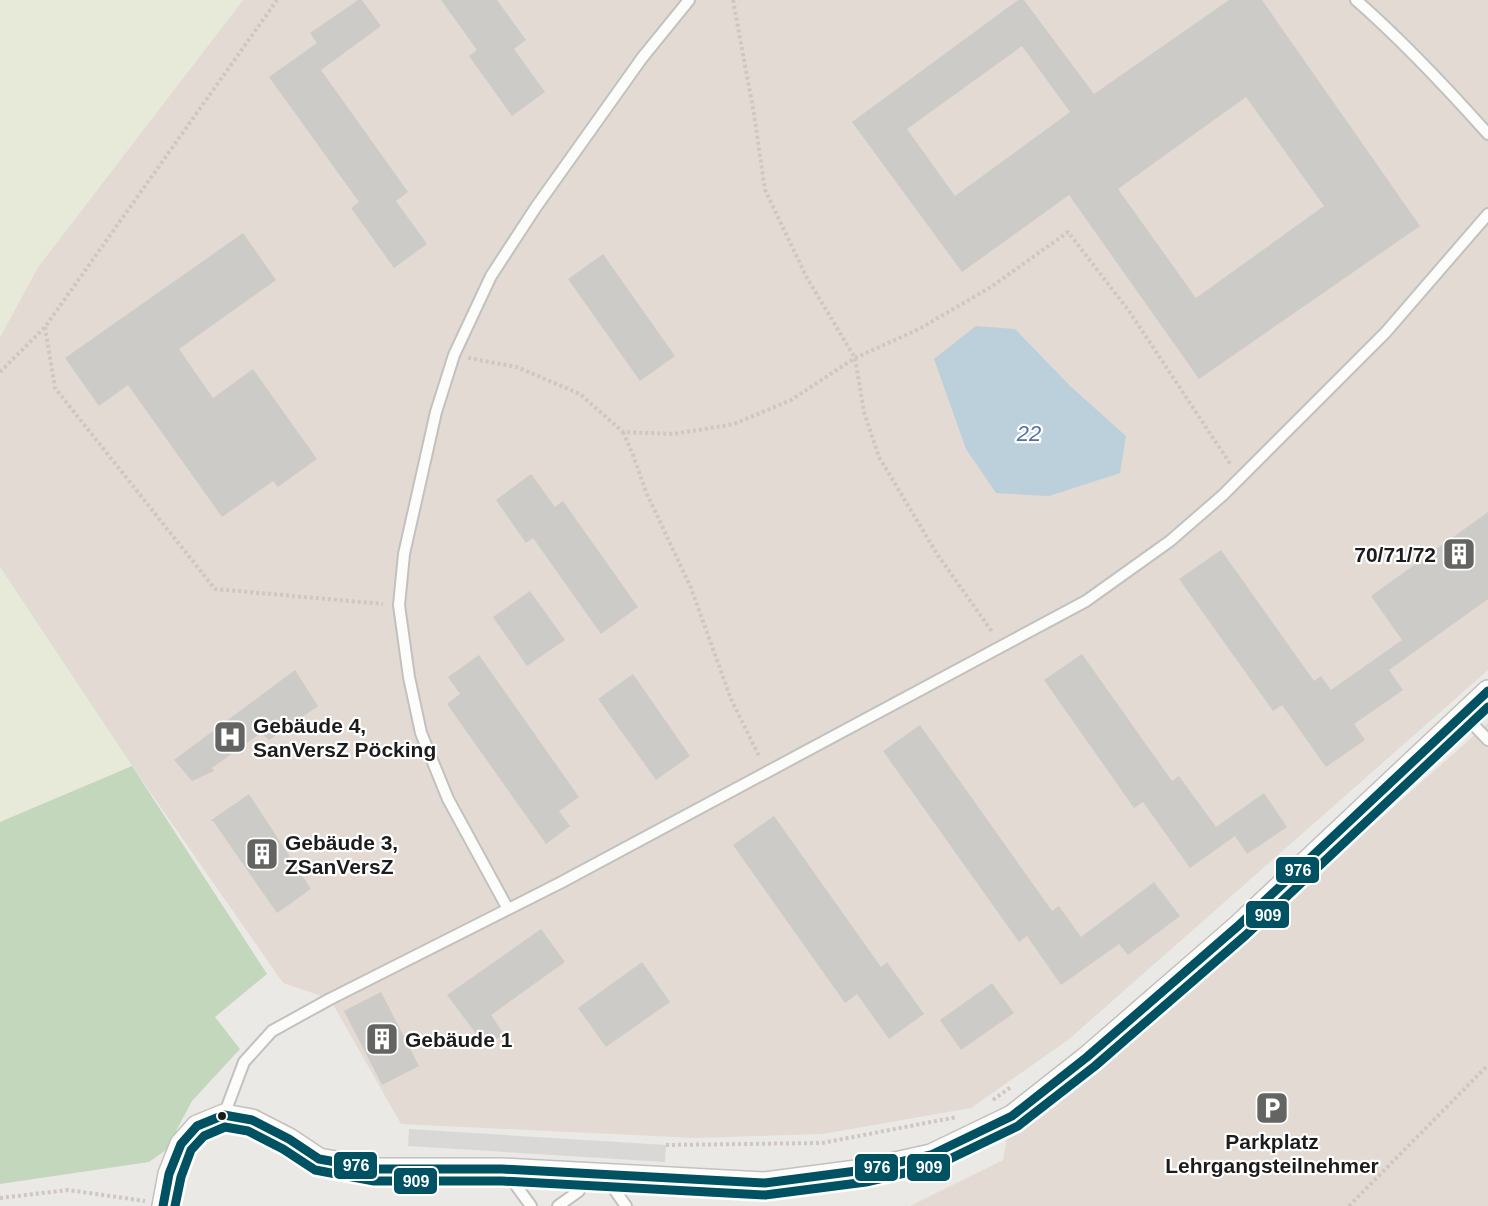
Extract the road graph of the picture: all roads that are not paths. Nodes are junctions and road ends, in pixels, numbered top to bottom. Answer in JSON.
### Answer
{"nodes":[{"id":1,"x":689,"y":0,"type":"edge"},
{"id":2,"x":1356,"y":0,"type":"edge"},
{"id":3,"x":1488,"y":134,"type":"edge"},
{"id":4,"x":1488,"y":214,"type":"edge"},
{"id":5,"x":1488,"y":691,"type":"edge"},
{"id":6,"x":1463,"y":714,"type":"junction"},
{"id":7,"x":1488,"y":740,"type":"edge"},
{"id":8,"x":508,"y":909,"type":"junction"},
{"id":9,"x":224,"y":1115,"type":"junction"},
{"id":10,"x":503,"y":1169,"type":"junction"},
{"id":11,"x":580,"y":1174,"type":"junction"},
{"id":12,"x":604,"y":1175,"type":"junction"},
{"id":13,"x":163,"y":1205,"type":"edge"},
{"id":14,"x":531,"y":1206,"type":"edge"},
{"id":15,"x":558,"y":1206,"type":"edge"},
{"id":16,"x":626,"y":1206,"type":"edge"}],
"edges":[{"from":1,"to":8,"type":"lane"},
{"from":2,"to":3,"type":"lane"},
{"from":4,"to":8,"type":"lane"},
{"from":5,"to":6,"type":"street"},
{"from":6,"to":7,"type":"lane"},
{"from":6,"to":12,"type":"street"},
{"from":8,"to":9,"type":"lane"},
{"from":9,"to":10,"type":"street"},
{"from":9,"to":13,"type":"street"},
{"from":10,"to":11,"type":"street"},
{"from":10,"to":14,"type":"lane"},
{"from":11,"to":12,"type":"street"},
{"from":11,"to":15,"type":"lane"},
{"from":12,"to":16,"type":"lane"}]}
